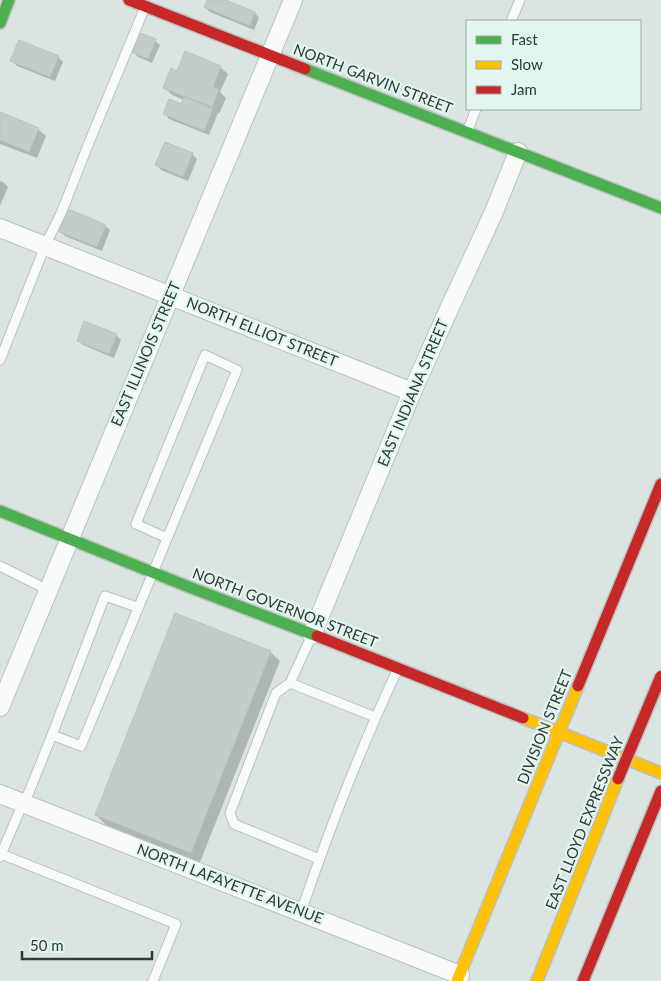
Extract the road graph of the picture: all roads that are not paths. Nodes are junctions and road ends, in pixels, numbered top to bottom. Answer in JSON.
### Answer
{"nodes":[{"id":1,"x":9,"y":0,"type":"edge"},
{"id":2,"x":129,"y":0,"type":"edge"},
{"id":3,"x":293,"y":0,"type":"edge"},
{"id":4,"x":520,"y":0,"type":"edge"},
{"id":5,"x":147,"y":3,"type":"edge"},
{"id":6,"x":511,"y":20,"type":"edge"},
{"id":7,"x":0,"y":23,"type":"edge"},
{"id":8,"x":270,"y":55,"type":"junction"},
{"id":9,"x":476,"y":110,"type":"edge"},
{"id":10,"x":467,"y":132,"type":"junction"},
{"id":11,"x":518,"y":152,"type":"junction"},
{"id":12,"x":661,"y":208,"type":"edge"},
{"id":13,"x":0,"y":228,"type":"edge"},
{"id":14,"x":45,"y":246,"type":"junction"},
{"id":15,"x":171,"y":296,"type":"junction"},
{"id":16,"x":0,"y":360,"type":"edge"},
{"id":17,"x":412,"y":392,"type":"junction"},
{"id":18,"x":661,"y":484,"type":"edge"},
{"id":19,"x":0,"y":511,"type":"edge"},
{"id":20,"x":167,"y":538,"type":"junction"},
{"id":21,"x":69,"y":539,"type":"junction"},
{"id":22,"x":0,"y":566,"type":"edge"},
{"id":23,"x":152,"y":572,"type":"junction"},
{"id":24,"x":48,"y":590,"type":"junction"},
{"id":25,"x":137,"y":607,"type":"junction"},
{"id":26,"x":312,"y":635,"type":"junction"},
{"id":27,"x":398,"y":669,"type":"junction"},
{"id":28,"x":661,"y":676,"type":"edge"},
{"id":29,"x":290,"y":683,"type":"junction"},
{"id":30,"x":0,"y":707,"type":"edge"},
{"id":31,"x":375,"y":717,"type":"junction"},
{"id":32,"x":558,"y":733,"type":"junction"},
{"id":33,"x":52,"y":736,"type":"junction"},
{"id":34,"x":661,"y":773,"type":"edge"},
{"id":35,"x":660,"y":793,"type":"edge"},
{"id":36,"x":0,"y":794,"type":"edge"},
{"id":37,"x":23,"y":803,"type":"junction"},
{"id":38,"x":646,"y":825,"type":"junction"},
{"id":39,"x":1,"y":856,"type":"edge"},
{"id":40,"x":319,"y":859,"type":"junction"},
{"id":41,"x":629,"y":900,"type":"dead end"},
{"id":42,"x":301,"y":912,"type":"junction"},
{"id":43,"x":459,"y":978,"type":"edge"},
{"id":44,"x":153,"y":981,"type":"edge"},
{"id":45,"x":537,"y":981,"type":"edge"},
{"id":46,"x":583,"y":981,"type":"edge"}],
"edges":[{"from":1,"to":7,"type":"main road"},
{"from":2,"to":5,"type":"main road","name":"NORTH GARVIN STREET"},
{"from":3,"to":8,"type":"street","name":"EAST ILLINOIS STREET"},
{"from":4,"to":6,"type":"lane"},
{"from":5,"to":8,"type":"main road","name":"NORTH GARVIN STREET"},
{"from":5,"to":14,"type":"lane"},
{"from":8,"to":10,"type":"main road","name":"NORTH GARVIN STREET"},
{"from":8,"to":15,"type":"street","name":"EAST ILLINOIS STREET"},
{"from":9,"to":10,"type":"lane"},
{"from":10,"to":11,"type":"main road","name":"NORTH GARVIN STREET"},
{"from":11,"to":12,"type":"main road","name":"NORTH GARVIN STREET"},
{"from":11,"to":17,"type":"street","name":"EAST INDIANA STREET"},
{"from":13,"to":14,"type":"street","name":"NORTH ELLIOT STREET"},
{"from":14,"to":15,"type":"street","name":"NORTH ELLIOT STREET"},
{"from":14,"to":16,"type":"lane"},
{"from":15,"to":17,"type":"street","name":"NORTH ELLIOT STREET"},
{"from":15,"to":21,"type":"street","name":"EAST ILLINOIS STREET"},
{"from":17,"to":26,"type":"street","name":"EAST INDIANA STREET"},
{"from":18,"to":32,"type":"main road","name":"DIVISION STREET"},
{"from":19,"to":21,"type":"main road","name":"NORTH GOVERNOR STREET"},
{"from":20,"to":20,"type":"lane"},
{"from":20,"to":23,"type":"lane"},
{"from":21,"to":23,"type":"main road","name":"NORTH GOVERNOR STREET"},
{"from":21,"to":24,"type":"street","name":"EAST ILLINOIS STREET"},
{"from":22,"to":24,"type":"lane"},
{"from":23,"to":25,"type":"lane"},
{"from":23,"to":26,"type":"main road","name":"NORTH GOVERNOR STREET"},
{"from":24,"to":30,"type":"street","name":"EAST ILLINOIS STREET"},
{"from":25,"to":33,"type":"lane"},
{"from":25,"to":33,"type":"lane"},
{"from":26,"to":27,"type":"main road","name":"NORTH GOVERNOR STREET"},
{"from":26,"to":29,"type":"lane"},
{"from":27,"to":31,"type":"lane"},
{"from":27,"to":32,"type":"main road","name":"NORTH GOVERNOR STREET"},
{"from":28,"to":45,"type":"main road","name":"EAST LLOYD EXPRESSWAY","bridge":true},
{"from":29,"to":31,"type":"lane"},
{"from":29,"to":40,"type":"lane"},
{"from":31,"to":40,"type":"lane"},
{"from":32,"to":34,"type":"main road","name":"NORTH GOVERNOR STREET"},
{"from":32,"to":43,"type":"main road","name":"DIVISION STREET"},
{"from":33,"to":37,"type":"lane"},
{"from":35,"to":38,"type":"main road"},
{"from":36,"to":37,"type":"street","name":"NORTH LAFAYETTE AVENUE"},
{"from":37,"to":39,"type":"lane"},
{"from":37,"to":42,"type":"street","name":"NORTH LAFAYETTE AVENUE"},
{"from":38,"to":41,"type":"main road"},
{"from":38,"to":46,"type":"main road"},
{"from":39,"to":44,"type":"lane"},
{"from":40,"to":42,"type":"lane"},
{"from":42,"to":43,"type":"street","name":"NORTH LAFAYETTE AVENUE"}]}
